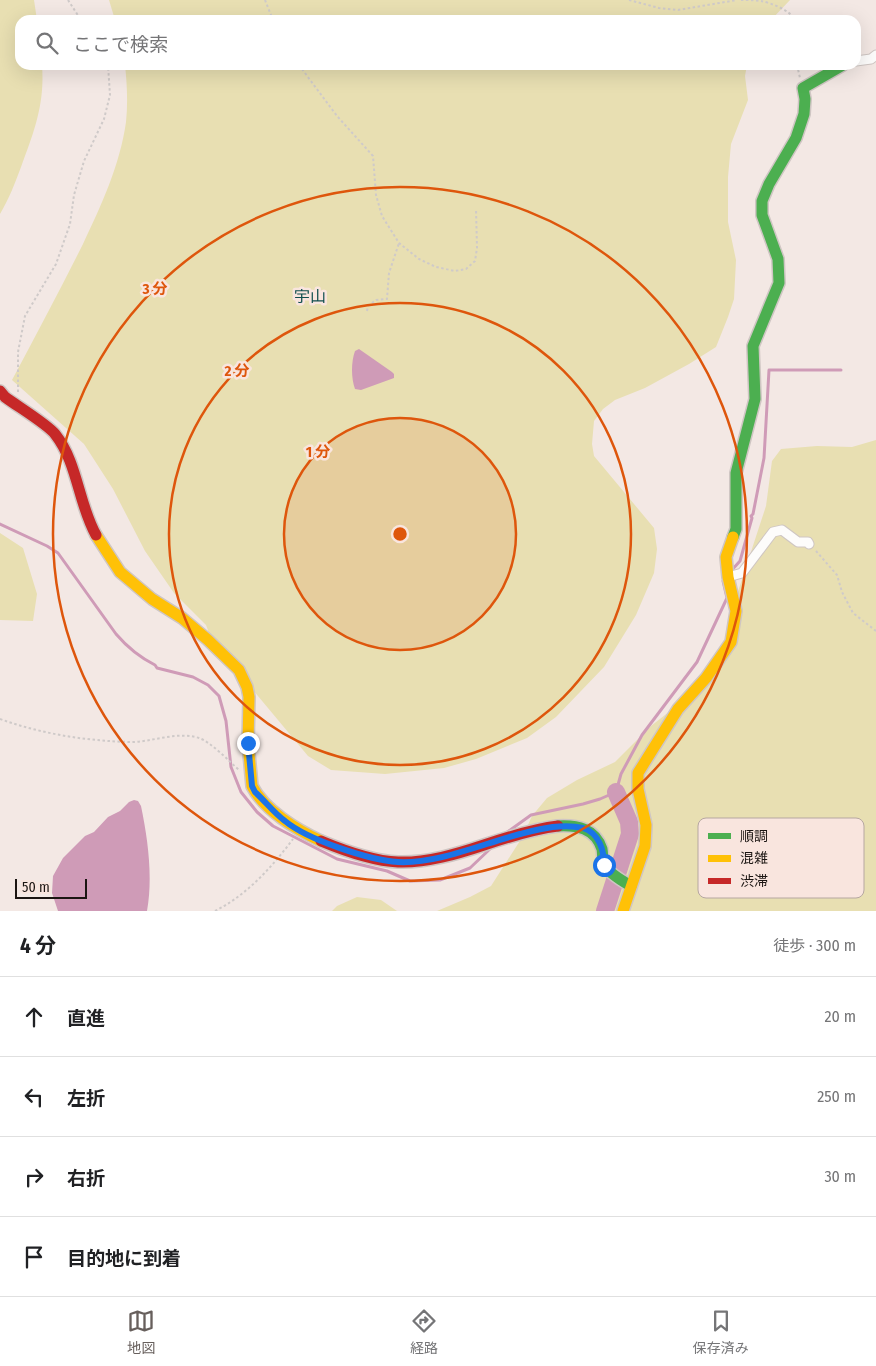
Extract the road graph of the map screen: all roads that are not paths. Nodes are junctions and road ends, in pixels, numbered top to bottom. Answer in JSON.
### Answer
{"nodes":[{"id":1,"x":876,"y":55,"type":"edge"},
{"id":2,"x":861,"y":60,"type":"edge"},
{"id":3,"x":834,"y":70,"type":"edge"},
{"id":4,"x":0,"y":391,"type":"edge"},
{"id":5,"x":809,"y":544,"type":"road end"},
{"id":6,"x":728,"y":577,"type":"junction"},
{"id":7,"x":631,"y":886,"type":"junction"},
{"id":8,"x":623,"y":911,"type":"edge"}],
"edges":[{"from":1,"to":2,"type":"street"},
{"from":3,"to":6,"type":"street"},
{"from":4,"to":7,"type":"street"},
{"from":5,"to":6,"type":"street"},
{"from":6,"to":7,"type":"street"},
{"from":7,"to":8,"type":"street"}]}
